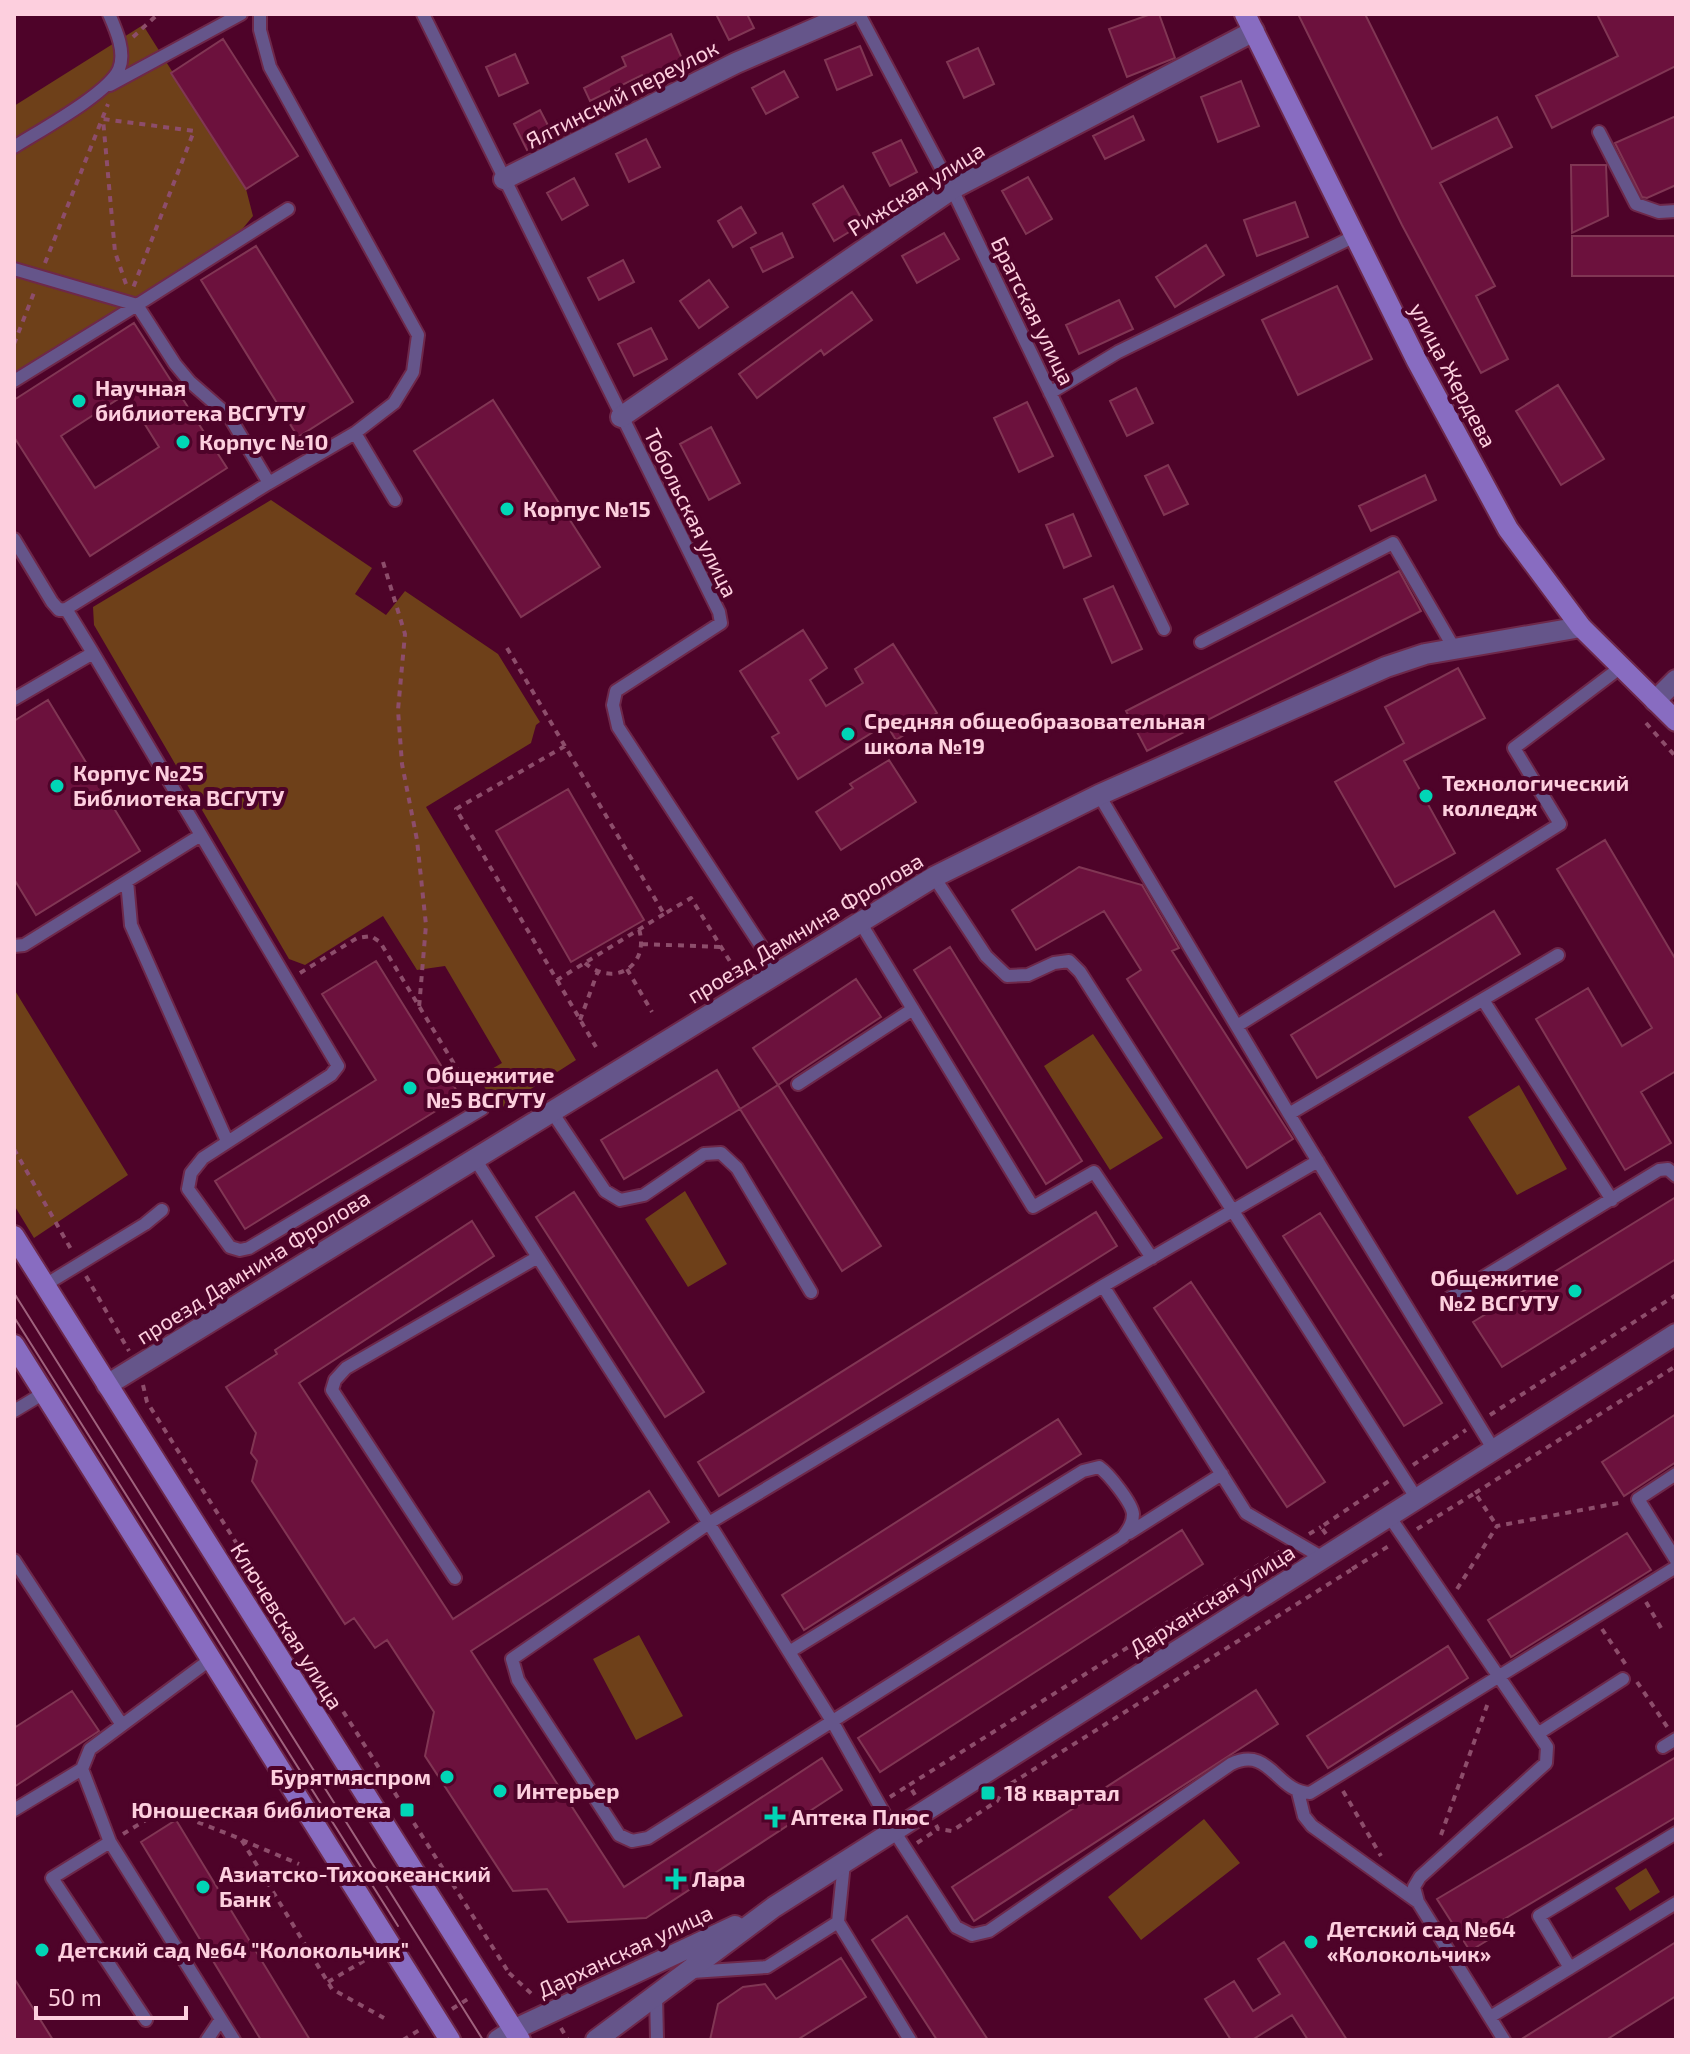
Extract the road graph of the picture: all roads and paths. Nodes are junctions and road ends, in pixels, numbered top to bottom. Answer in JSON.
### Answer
{"nodes":[{"id":1,"x":109,"y":14,"type":"edge"},
{"id":2,"x":158,"y":14,"type":"edge"},
{"id":3,"x":241,"y":14,"type":"edge"},
{"id":4,"x":260,"y":14,"type":"edge"},
{"id":5,"x":423,"y":14,"type":"edge"},
{"id":6,"x":849,"y":14,"type":"edge"},
{"id":7,"x":859,"y":14,"type":"edge"},
{"id":8,"x":1249,"y":22,"type":"edge"},
{"id":9,"x":121,"y":47,"type":"junction"},
{"id":10,"x":108,"y":85,"type":"junction"},
{"id":11,"x":103,"y":119,"type":"junction"},
{"id":12,"x":1599,"y":132,"type":"dead end"},
{"id":13,"x":14,"y":147,"type":"edge"},
{"id":14,"x":504,"y":179,"type":"junction"},
{"id":15,"x":952,"y":189,"type":"junction"},
{"id":16,"x":288,"y":209,"type":"dead end"},
{"id":17,"x":1676,"y":211,"type":"edge"},
{"id":18,"x":1355,"y":236,"type":"junction"},
{"id":19,"x":14,"y":269,"type":"edge"},
{"id":20,"x":40,"y":276,"type":"junction"},
{"id":21,"x":137,"y":305,"type":"junction"},
{"id":22,"x":14,"y":344,"type":"edge"},
{"id":23,"x":14,"y":381,"type":"edge"},
{"id":24,"x":1050,"y":393,"type":"junction"},
{"id":25,"x":621,"y":417,"type":"junction"},
{"id":26,"x":355,"y":433,"type":"junction"},
{"id":27,"x":269,"y":483,"type":"junction"},
{"id":28,"x":395,"y":500,"type":"dead end"},
{"id":29,"x":14,"y":539,"type":"edge"},
{"id":30,"x":383,"y":562,"type":"dead end"},
{"id":31,"x":66,"y":609,"type":"junction"},
{"id":32,"x":1581,"y":627,"type":"junction"},
{"id":33,"x":1164,"y":629,"type":"dead end"},
{"id":34,"x":1201,"y":642,"type":"dead end"},
{"id":35,"x":507,"y":648,"type":"dead end"},
{"id":36,"x":1454,"y":648,"type":"junction"},
{"id":37,"x":93,"y":653,"type":"junction"},
{"id":38,"x":1621,"y":667,"type":"junction"},
{"id":39,"x":1676,"y":680,"type":"edge"},
{"id":40,"x":14,"y":699,"type":"edge"},
{"id":41,"x":1655,"y":701,"type":"junction"},
{"id":42,"x":1676,"y":721,"type":"edge"},
{"id":43,"x":1646,"y":723,"type":"dead end"},
{"id":44,"x":565,"y":746,"type":"junction"},
{"id":45,"x":1676,"y":757,"type":"edge"},
{"id":46,"x":1099,"y":795,"type":"junction"},
{"id":47,"x":201,"y":835,"type":"junction"},
{"id":48,"x":934,"y":877,"type":"junction"},
{"id":49,"x":127,"y":881,"type":"junction"},
{"id":50,"x":664,"y":914,"type":"junction"},
{"id":51,"x":860,"y":922,"type":"junction"},
{"id":52,"x":639,"y":929,"type":"junction"},
{"id":53,"x":642,"y":944,"type":"junction"},
{"id":54,"x":14,"y":946,"type":"edge"},
{"id":55,"x":722,"y":947,"type":"junction"},
{"id":56,"x":1558,"y":955,"type":"dead end"},
{"id":57,"x":585,"y":963,"type":"junction"},
{"id":58,"x":731,"y":963,"type":"dead end"},
{"id":59,"x":627,"y":969,"type":"junction"},
{"id":60,"x":598,"y":971,"type":"junction"},
{"id":61,"x":778,"y":972,"type":"junction"},
{"id":62,"x":557,"y":980,"type":"junction"},
{"id":63,"x":287,"y":981,"type":"junction"},
{"id":64,"x":1483,"y":1000,"type":"junction"},
{"id":65,"x":419,"y":1008,"type":"junction"},
{"id":66,"x":913,"y":1009,"type":"junction"},
{"id":67,"x":652,"y":1012,"type":"dead end"},
{"id":68,"x":580,"y":1020,"type":"junction"},
{"id":69,"x":1237,"y":1026,"type":"junction"},
{"id":70,"x":596,"y":1047,"type":"dead end"},
{"id":71,"x":798,"y":1084,"type":"dead end"},
{"id":72,"x":482,"y":1109,"type":"joint"},
{"id":73,"x":552,"y":1112,"type":"junction"},
{"id":74,"x":1289,"y":1114,"type":"junction"},
{"id":75,"x":227,"y":1141,"type":"junction"},
{"id":76,"x":14,"y":1149,"type":"edge"},
{"id":77,"x":475,"y":1159,"type":"junction"},
{"id":78,"x":1318,"y":1161,"type":"junction"},
{"id":79,"x":1676,"y":1176,"type":"edge"},
{"id":80,"x":1612,"y":1200,"type":"junction"},
{"id":81,"x":162,"y":1210,"type":"dead end"},
{"id":82,"x":1232,"y":1213,"type":"junction"},
{"id":83,"x":14,"y":1236,"type":"edge"},
{"id":84,"x":538,"y":1257,"type":"junction"},
{"id":85,"x":1152,"y":1258,"type":"junction"},
{"id":86,"x":79,"y":1264,"type":"junction"},
{"id":87,"x":45,"y":1285,"type":"junction"},
{"id":88,"x":1103,"y":1286,"type":"junction"},
{"id":89,"x":811,"y":1292,"type":"dead end"},
{"id":90,"x":1446,"y":1300,"type":"dead end"},
{"id":91,"x":1676,"y":1334,"type":"edge"},
{"id":92,"x":14,"y":1345,"type":"edge"},
{"id":93,"x":138,"y":1366,"type":"junction"},
{"id":94,"x":1676,"y":1366,"type":"edge"},
{"id":95,"x":107,"y":1385,"type":"junction"},
{"id":96,"x":44,"y":1393,"type":"junction"},
{"id":97,"x":14,"y":1411,"type":"edge"},
{"id":98,"x":1494,"y":1450,"type":"junction"},
{"id":99,"x":1222,"y":1474,"type":"junction"},
{"id":100,"x":1676,"y":1474,"type":"edge"},
{"id":101,"x":1475,"y":1493,"type":"junction"},
{"id":102,"x":1417,"y":1499,"type":"junction"},
{"id":103,"x":1638,"y":1499,"type":"junction"},
{"id":104,"x":1389,"y":1516,"type":"junction"},
{"id":105,"x":709,"y":1523,"type":"junction"},
{"id":106,"x":1497,"y":1526,"type":"junction"},
{"id":107,"x":1123,"y":1537,"type":"junction"},
{"id":108,"x":1403,"y":1537,"type":"junction"},
{"id":109,"x":1323,"y":1558,"type":"junction"},
{"id":110,"x":14,"y":1560,"type":"edge"},
{"id":111,"x":1676,"y":1560,"type":"edge"},
{"id":112,"x":1676,"y":1567,"type":"edge"},
{"id":113,"x":455,"y":1578,"type":"dead end"},
{"id":114,"x":20,"y":1582,"type":"edge"},
{"id":115,"x":1638,"y":1590,"type":"junction"},
{"id":116,"x":1448,"y":1602,"type":"junction"},
{"id":117,"x":1595,"y":1616,"type":"junction"},
{"id":118,"x":1661,"y":1628,"type":"dead end"},
{"id":119,"x":789,"y":1652,"type":"junction"},
{"id":120,"x":211,"y":1659,"type":"junction"},
{"id":121,"x":1498,"y":1675,"type":"junction"},
{"id":122,"x":1623,"y":1679,"type":"dead end"},
{"id":123,"x":832,"y":1721,"type":"junction"},
{"id":124,"x":122,"y":1725,"type":"junction"},
{"id":125,"x":1539,"y":1733,"type":"junction"},
{"id":126,"x":1676,"y":1740,"type":"edge"},
{"id":127,"x":1663,"y":1747,"type":"dead end"},
{"id":128,"x":82,"y":1769,"type":"junction"},
{"id":129,"x":1335,"y":1777,"type":"junction"},
{"id":130,"x":1298,"y":1792,"type":"junction"},
{"id":131,"x":14,"y":1810,"type":"edge"},
{"id":132,"x":938,"y":1829,"type":"dead end"},
{"id":133,"x":894,"y":1831,"type":"junction"},
{"id":134,"x":1676,"y":1833,"type":"edge"},
{"id":135,"x":241,"y":1839,"type":"junction"},
{"id":136,"x":110,"y":1842,"type":"junction"},
{"id":137,"x":906,"y":1850,"type":"junction"},
{"id":138,"x":844,"y":1863,"type":"junction"},
{"id":139,"x":299,"y":1864,"type":"dead end"},
{"id":140,"x":1430,"y":1868,"type":"junction"},
{"id":141,"x":1414,"y":1887,"type":"junction"},
{"id":142,"x":1418,"y":1902,"type":"junction"},
{"id":143,"x":1676,"y":1903,"type":"edge"},
{"id":144,"x":774,"y":1907,"type":"junction"},
{"id":145,"x":838,"y":1922,"type":"junction"},
{"id":146,"x":372,"y":1956,"type":"dead end"},
{"id":147,"x":1570,"y":1968,"type":"junction"},
{"id":148,"x":687,"y":1972,"type":"junction"},
{"id":149,"x":509,"y":1973,"type":"dead end"},
{"id":150,"x":328,"y":1982,"type":"junction"},
{"id":151,"x":656,"y":1995,"type":"junction"},
{"id":152,"x":1490,"y":2017,"type":"junction"},
{"id":153,"x":384,"y":2018,"type":"dead end"},
{"id":154,"x":221,"y":2019,"type":"junction"},
{"id":155,"x":146,"y":2020,"type":"dead end"},
{"id":156,"x":510,"y":2037,"type":"edge"},
{"id":157,"x":207,"y":2040,"type":"edge"},
{"id":158,"x":234,"y":2040,"type":"edge"},
{"id":159,"x":450,"y":2040,"type":"edge"},
{"id":160,"x":596,"y":2040,"type":"edge"},
{"id":161,"x":657,"y":2040,"type":"edge"},
{"id":162,"x":910,"y":2040,"type":"edge"},
{"id":163,"x":1504,"y":2040,"type":"edge"}],
"edges":[{"from":1,"to":9,"type":"lane"},
{"from":2,"to":9,"type":"path"},
{"from":3,"to":10,"type":"lane"},
{"from":4,"to":26,"type":"lane"},
{"from":5,"to":14,"type":"lane","name":"Тобольская улица"},
{"from":6,"to":14,"type":"street","name":"Ялтинский переулок"},
{"from":7,"to":15,"type":"lane","name":"Братская улица"},
{"from":8,"to":15,"type":"street","name":"Рижская улица"},
{"from":8,"to":18,"type":"main road","name":"улица Жердева"},
{"from":9,"to":10,"type":"lane"},
{"from":10,"to":11,"type":"path"},
{"from":10,"to":13,"type":"lane"},
{"from":11,"to":11,"type":"path"},
{"from":11,"to":20,"type":"path"},
{"from":12,"to":17,"type":"lane"},
{"from":14,"to":25,"type":"lane","name":"Тобольская улица"},
{"from":15,"to":24,"type":"lane","name":"Братская улица"},
{"from":15,"to":25,"type":"street","name":"Рижская улица"},
{"from":16,"to":21,"type":"lane"},
{"from":18,"to":24,"type":"lane"},
{"from":18,"to":32,"type":"main road","name":"улица Жердева"},
{"from":19,"to":20,"type":"lane"},
{"from":20,"to":21,"type":"lane"},
{"from":20,"to":22,"type":"path"},
{"from":21,"to":23,"type":"lane"},
{"from":21,"to":27,"type":"lane"},
{"from":24,"to":33,"type":"lane","name":"Братская улица"},
{"from":25,"to":61,"type":"lane","name":"Тобольская улица"},
{"from":26,"to":27,"type":"lane"},
{"from":26,"to":28,"type":"lane"},
{"from":27,"to":31,"type":"lane"},
{"from":29,"to":31,"type":"lane"},
{"from":30,"to":65,"type":"path"},
{"from":31,"to":37,"type":"lane"},
{"from":32,"to":36,"type":"street","name":"проезд Дамнина Фролова"},
{"from":32,"to":38,"type":"main road","name":"улица Жердева"},
{"from":34,"to":36,"type":"lane"},
{"from":35,"to":44,"type":"path"},
{"from":36,"to":46,"type":"street","name":"проезд Дамнина Фролова"},
{"from":37,"to":40,"type":"lane"},
{"from":37,"to":47,"type":"lane"},
{"from":38,"to":41,"type":"main road","name":"улица Жердева"},
{"from":38,"to":69,"type":"lane"},
{"from":39,"to":41,"type":"street"},
{"from":41,"to":42,"type":"main road","name":"улица Жердева"},
{"from":43,"to":45,"type":"path"},
{"from":44,"to":50,"type":"path"},
{"from":44,"to":62,"type":"path"},
{"from":46,"to":48,"type":"street","name":"проезд Дамнина Фролова"},
{"from":46,"to":69,"type":"lane"},
{"from":47,"to":49,"type":"lane"},
{"from":47,"to":63,"type":"lane"},
{"from":48,"to":51,"type":"street","name":"проезд Дамнина Фролова"},
{"from":48,"to":82,"type":"lane"},
{"from":49,"to":54,"type":"lane"},
{"from":49,"to":75,"type":"lane"},
{"from":50,"to":52,"type":"path"},
{"from":50,"to":55,"type":"path"},
{"from":51,"to":61,"type":"street","name":"проезд Дамнина Фролова"},
{"from":51,"to":66,"type":"lane"},
{"from":52,"to":53,"type":"path"},
{"from":52,"to":57,"type":"path"},
{"from":53,"to":55,"type":"path"},
{"from":53,"to":59,"type":"path"},
{"from":55,"to":58,"type":"path"},
{"from":56,"to":64,"type":"lane"},
{"from":57,"to":60,"type":"path"},
{"from":57,"to":62,"type":"path"},
{"from":59,"to":60,"type":"path"},
{"from":59,"to":67,"type":"path"},
{"from":60,"to":68,"type":"path"},
{"from":61,"to":73,"type":"street","name":"проезд Дамнина Фролова"},
{"from":62,"to":68,"type":"path"},
{"from":63,"to":65,"type":"path"},
{"from":63,"to":75,"type":"lane"},
{"from":64,"to":74,"type":"lane"},
{"from":64,"to":80,"type":"lane"},
{"from":65,"to":72,"type":"path"},
{"from":66,"to":71,"type":"lane"},
{"from":66,"to":85,"type":"lane"},
{"from":68,"to":70,"type":"path"},
{"from":69,"to":74,"type":"lane"},
{"from":72,"to":75,"type":"lane"},
{"from":73,"to":77,"type":"street","name":"проезд Дамнина Фролова"},
{"from":73,"to":89,"type":"lane"},
{"from":74,"to":78,"type":"lane"},
{"from":76,"to":86,"type":"path"},
{"from":77,"to":84,"type":"lane"},
{"from":77,"to":93,"type":"street","name":"проезд Дамнина Фролова"},
{"from":78,"to":82,"type":"lane"},
{"from":78,"to":98,"type":"lane"},
{"from":79,"to":80,"type":"lane"},
{"from":80,"to":90,"type":"lane"},
{"from":81,"to":86,"type":"lane"},
{"from":82,"to":85,"type":"lane"},
{"from":82,"to":102,"type":"lane"},
{"from":83,"to":87,"type":"main road","name":"Ключевская улица"},
{"from":84,"to":105,"type":"lane"},
{"from":84,"to":113,"type":"lane"},
{"from":85,"to":88,"type":"lane"},
{"from":86,"to":87,"type":"lane"},
{"from":86,"to":93,"type":"path"},
{"from":87,"to":95,"type":"main road","name":"Ключевская улица"},
{"from":88,"to":99,"type":"lane"},
{"from":88,"to":105,"type":"lane"},
{"from":91,"to":98,"type":"street","name":"Дарханская улица"},
{"from":92,"to":96,"type":"main road"},
{"from":93,"to":95,"type":"street","name":"проезд Дамнина Фролова"},
{"from":93,"to":149,"type":"path"},
{"from":94,"to":101,"type":"path"},
{"from":95,"to":156,"type":"main road","name":"Ключевская улица"},
{"from":96,"to":97,"type":"lane"},
{"from":96,"to":120,"type":"main road"},
{"from":98,"to":102,"type":"street","name":"Дарханская улица"},
{"from":99,"to":107,"type":"lane"},
{"from":99,"to":109,"type":"lane"},
{"from":100,"to":103,"type":"lane"},
{"from":101,"to":106,"type":"path"},
{"from":101,"to":108,"type":"path"},
{"from":102,"to":104,"type":"street","name":"Дарханская улица"},
{"from":103,"to":106,"type":"path"},
{"from":103,"to":111,"type":"lane"},
{"from":104,"to":108,"type":"lane"},
{"from":104,"to":109,"type":"street","name":"Дарханская улица"},
{"from":105,"to":119,"type":"lane"},
{"from":105,"to":123,"type":"lane"},
{"from":106,"to":116,"type":"path"},
{"from":107,"to":119,"type":"lane"},
{"from":107,"to":123,"type":"lane"},
{"from":108,"to":116,"type":"lane"},
{"from":109,"to":133,"type":"street","name":"Дарханская улица"},
{"from":110,"to":114,"type":"lane"},
{"from":112,"to":115,"type":"lane"},
{"from":114,"to":124,"type":"lane"},
{"from":115,"to":117,"type":"lane"},
{"from":115,"to":118,"type":"path"},
{"from":116,"to":121,"type":"lane"},
{"from":117,"to":121,"type":"lane"},
{"from":117,"to":126,"type":"path"},
{"from":119,"to":123,"type":"lane"},
{"from":120,"to":124,"type":"lane"},
{"from":120,"to":159,"type":"main road"},
{"from":121,"to":125,"type":"lane"},
{"from":121,"to":129,"type":"lane"},
{"from":121,"to":140,"type":"path"},
{"from":122,"to":125,"type":"lane"},
{"from":123,"to":133,"type":"lane"},
{"from":124,"to":128,"type":"lane"},
{"from":125,"to":140,"type":"lane"},
{"from":126,"to":127,"type":"lane"},
{"from":128,"to":131,"type":"lane"},
{"from":128,"to":136,"type":"lane"},
{"from":129,"to":130,"type":"lane"},
{"from":129,"to":141,"type":"path"},
{"from":130,"to":137,"type":"lane"},
{"from":130,"to":142,"type":"lane"},
{"from":132,"to":137,"type":"path"},
{"from":133,"to":137,"type":"lane"},
{"from":133,"to":138,"type":"street","name":"Дарханская улица"},
{"from":134,"to":147,"type":"lane"},
{"from":135,"to":136,"type":"path"},
{"from":135,"to":139,"type":"path"},
{"from":135,"to":150,"type":"path"},
{"from":136,"to":154,"type":"lane"},
{"from":136,"to":155,"type":"lane"},
{"from":138,"to":144,"type":"street","name":"Дарханская улица"},
{"from":138,"to":145,"type":"lane"},
{"from":140,"to":141,"type":"lane"},
{"from":141,"to":142,"type":"lane"},
{"from":142,"to":152,"type":"lane"},
{"from":143,"to":147,"type":"lane"},
{"from":144,"to":148,"type":"street","name":"Дарханская улица"},
{"from":144,"to":156,"type":"street","name":"Дарханская улица"},
{"from":145,"to":148,"type":"lane"},
{"from":145,"to":162,"type":"lane"},
{"from":146,"to":150,"type":"path"},
{"from":147,"to":152,"type":"lane"},
{"from":148,"to":151,"type":"street","name":"Дарханская улица"},
{"from":150,"to":153,"type":"path"},
{"from":151,"to":160,"type":"street","name":"Дарханская улица"},
{"from":151,"to":161,"type":"lane"},
{"from":152,"to":163,"type":"lane"},
{"from":154,"to":157,"type":"lane"},
{"from":154,"to":158,"type":"lane"}]}
